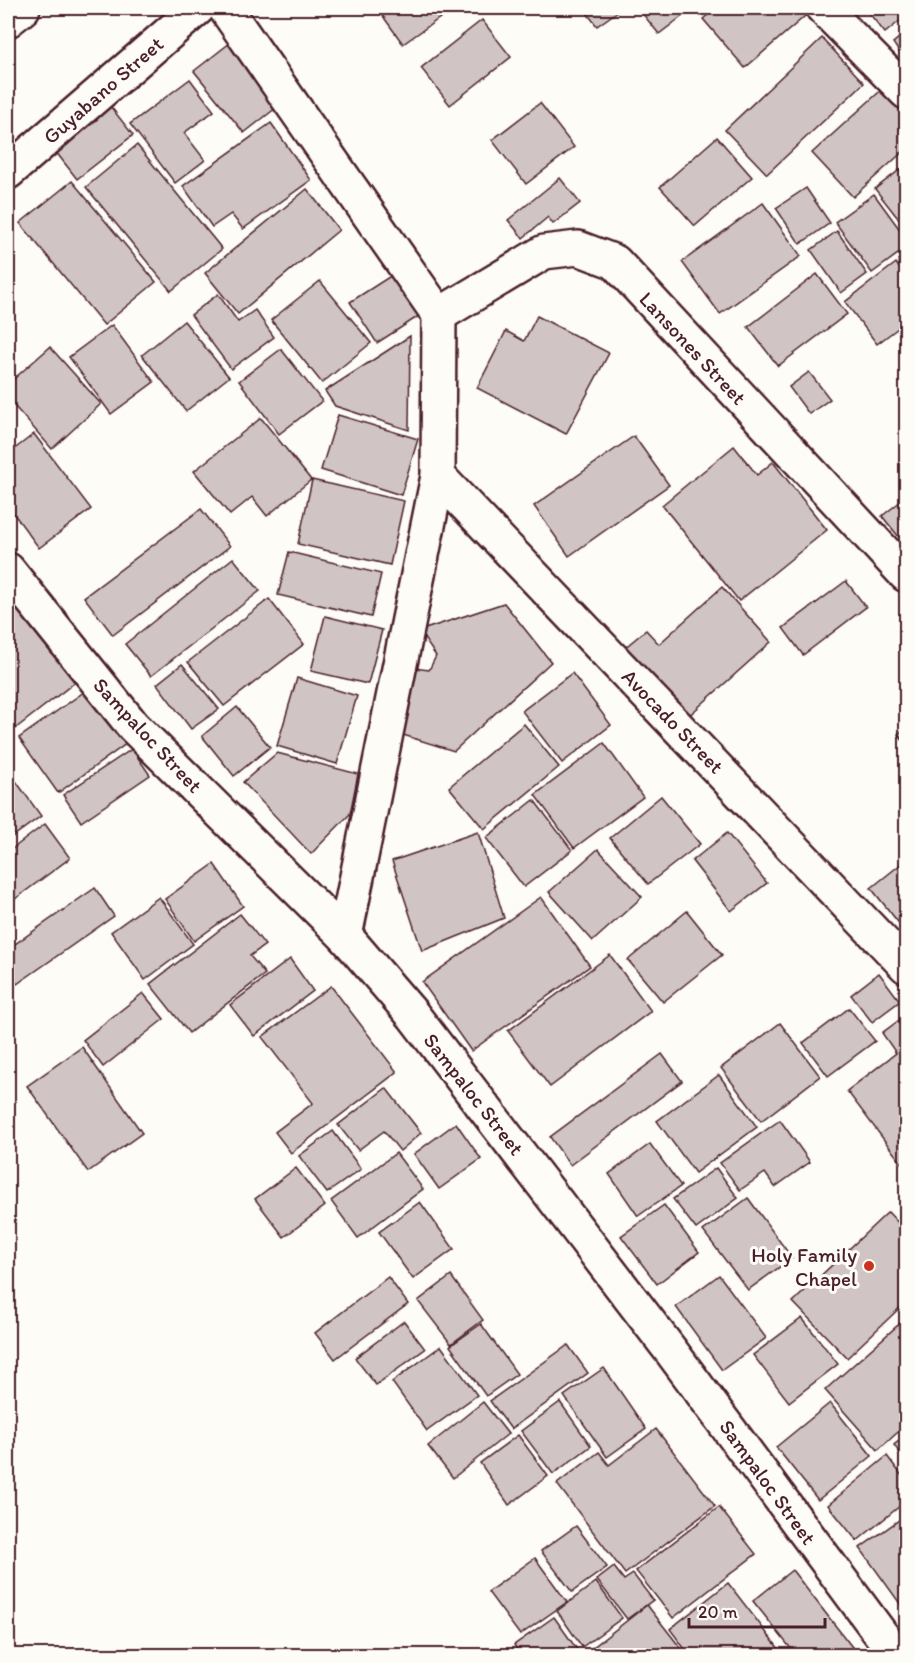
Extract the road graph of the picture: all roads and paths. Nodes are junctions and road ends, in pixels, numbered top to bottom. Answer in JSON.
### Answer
{"nodes":[{"id":1,"x":23,"y":8,"type":"edge"},
{"id":2,"x":198,"y":8,"type":"edge"},
{"id":3,"x":225,"y":8,"type":"edge"},
{"id":4,"x":823,"y":8,"type":"edge"},
{"id":5,"x":8,"y":20,"type":"edge"},
{"id":6,"x":906,"y":92,"type":"edge"},
{"id":7,"x":8,"y":172,"type":"edge"},
{"id":8,"x":439,"y":315,"type":"junction"},
{"id":9,"x":438,"y":476,"type":"junction"},
{"id":10,"x":8,"y":570,"type":"edge"},
{"id":11,"x":906,"y":575,"type":"edge"},
{"id":12,"x":345,"y":936,"type":"junction"},
{"id":13,"x":906,"y":966,"type":"edge"},
{"id":14,"x":897,"y":1656,"type":"edge"}],
"edges":[{"from":1,"to":5,"type":"street"},
{"from":2,"to":7,"type":"street","name":"Guyabano Street"},
{"from":3,"to":8,"type":"street"},
{"from":4,"to":6,"type":"street"},
{"from":8,"to":9,"type":"street"},
{"from":8,"to":11,"type":"street","name":"Lansones Street"},
{"from":9,"to":12,"type":"street"},
{"from":9,"to":13,"type":"street","name":"Avocado Street"},
{"from":10,"to":12,"type":"street","name":"Sampaloc Street"},
{"from":12,"to":14,"type":"street","name":"Sampaloc Street"}]}
